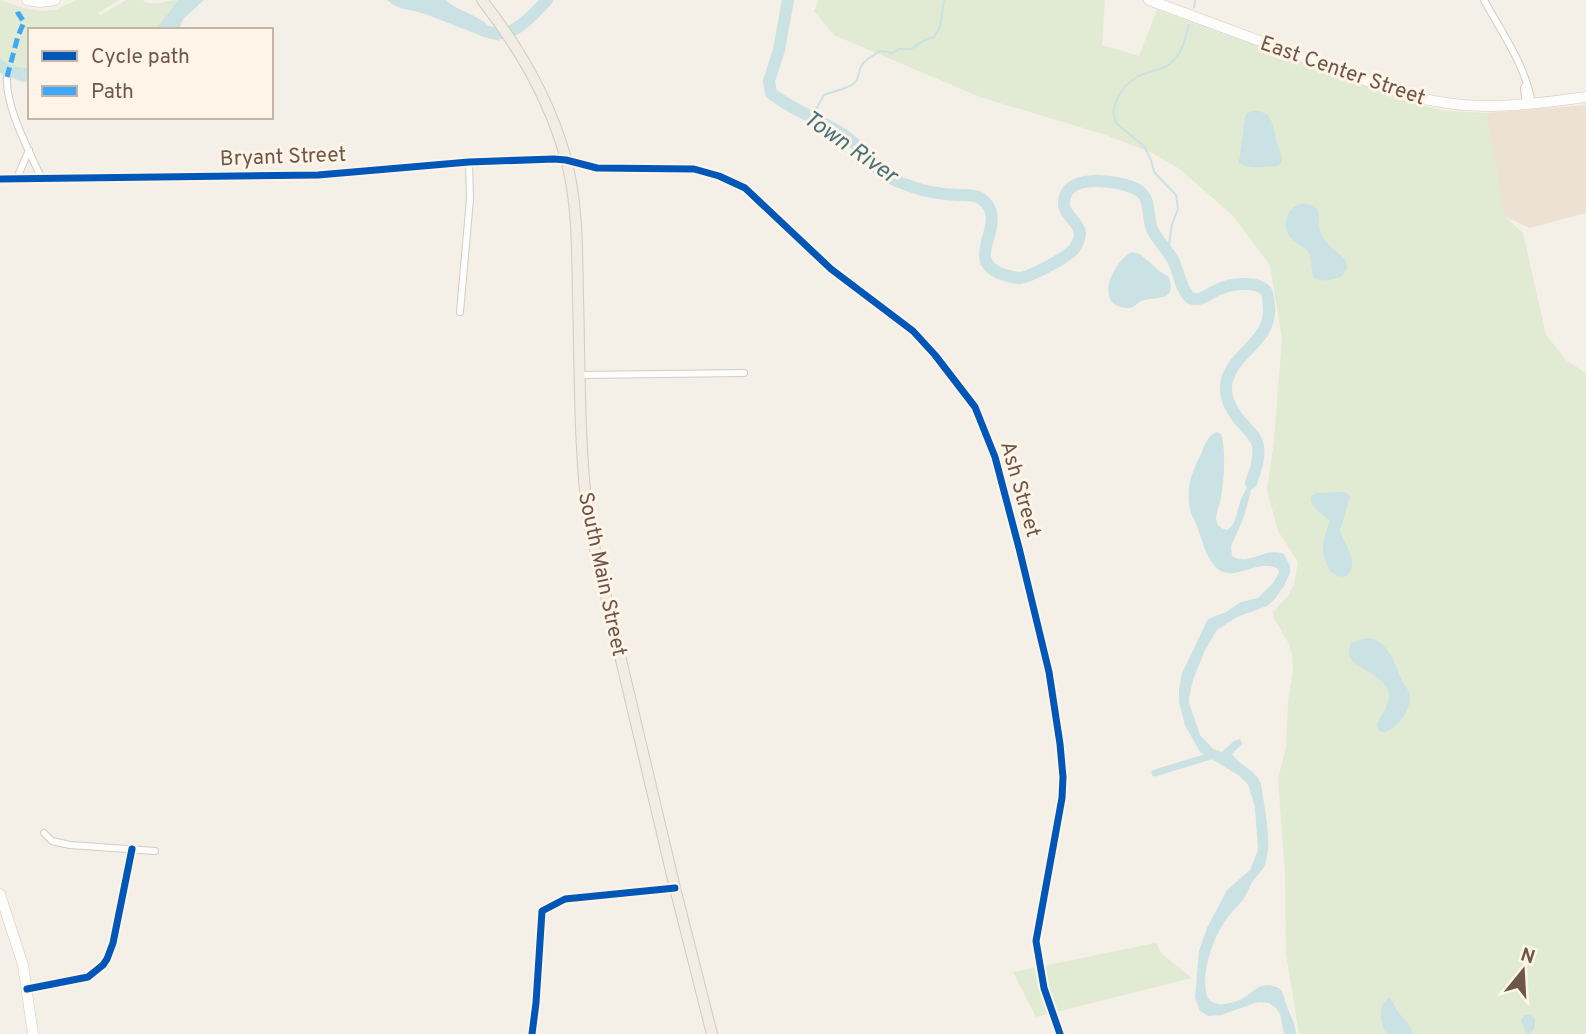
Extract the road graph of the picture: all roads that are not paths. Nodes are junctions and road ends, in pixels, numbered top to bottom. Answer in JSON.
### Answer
{"nodes":[{"id":1,"x":27,"y":0,"type":"edge"},
{"id":2,"x":55,"y":0,"type":"edge"},
{"id":3,"x":482,"y":0,"type":"edge"},
{"id":4,"x":1149,"y":0,"type":"edge"},
{"id":5,"x":1484,"y":0,"type":"edge"},
{"id":6,"x":7,"y":77,"type":"dead end"},
{"id":7,"x":1586,"y":97,"type":"edge"},
{"id":8,"x":1529,"y":104,"type":"junction"},
{"id":9,"x":29,"y":150,"type":"junction"},
{"id":10,"x":566,"y":160,"type":"junction"},
{"id":11,"x":469,"y":162,"type":"junction"},
{"id":12,"x":41,"y":177,"type":"junction"},
{"id":13,"x":0,"y":178,"type":"edge"},
{"id":14,"x":18,"y":178,"type":"junction"},
{"id":15,"x":460,"y":312,"type":"dead end"},
{"id":16,"x":744,"y":373,"type":"dead end"},
{"id":17,"x":580,"y":375,"type":"junction"},
{"id":18,"x":44,"y":833,"type":"dead end"},
{"id":19,"x":132,"y":849,"type":"junction"},
{"id":20,"x":155,"y":850,"type":"dead end"},
{"id":21,"x":675,"y":888,"type":"junction"},
{"id":22,"x":0,"y":894,"type":"edge"},
{"id":23,"x":27,"y":989,"type":"junction"},
{"id":24,"x":33,"y":1034,"type":"edge"},
{"id":25,"x":532,"y":1034,"type":"edge"},
{"id":26,"x":712,"y":1034,"type":"edge"},
{"id":27,"x":1060,"y":1034,"type":"edge"}],
"edges":[{"from":1,"to":2,"type":"main road"},
{"from":3,"to":10,"type":"main road","name":"South Main Street"},
{"from":4,"to":8,"type":"main road","name":"East Center Street"},
{"from":5,"to":8,"type":"street"},
{"from":6,"to":9,"type":"street"},
{"from":7,"to":8,"type":"main road","name":"East Center Street"},
{"from":9,"to":12,"type":"street"},
{"from":9,"to":14,"type":"street"},
{"from":10,"to":11,"type":"street","name":"Bryant Street"},
{"from":10,"to":17,"type":"main road","name":"South Main Street"},
{"from":10,"to":27,"type":"street","name":"Ash Street"},
{"from":11,"to":12,"type":"street","name":"Bryant Street"},
{"from":11,"to":15,"type":"street"},
{"from":12,"to":14,"type":"street","name":"Bryant Street"},
{"from":13,"to":14,"type":"street","name":"Bryant Street"},
{"from":16,"to":17,"type":"street"},
{"from":17,"to":21,"type":"main road","name":"South Main Street"},
{"from":18,"to":19,"type":"street"},
{"from":19,"to":20,"type":"street"},
{"from":19,"to":23,"type":"street"},
{"from":21,"to":25,"type":"street"},
{"from":21,"to":26,"type":"main road","name":"South Main Street"},
{"from":22,"to":23,"type":"main road"},
{"from":23,"to":24,"type":"main road"}]}
